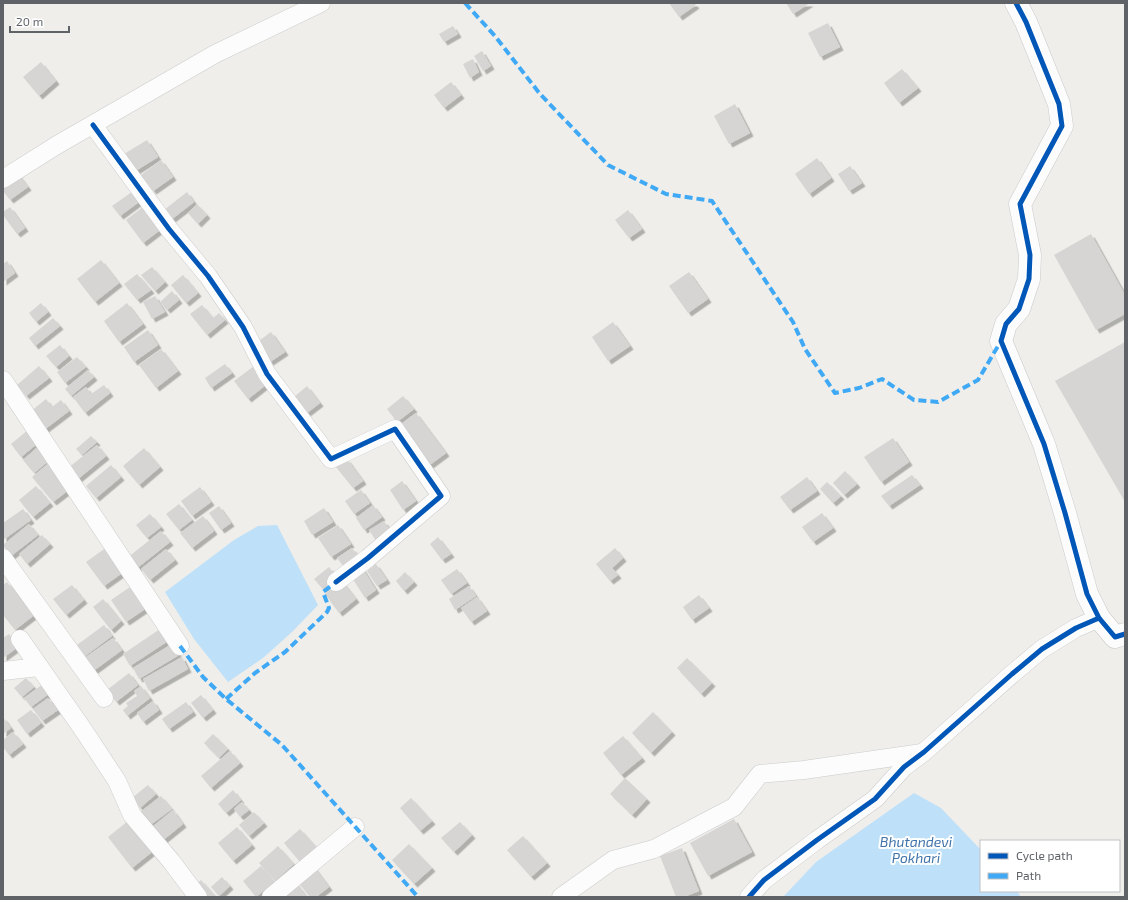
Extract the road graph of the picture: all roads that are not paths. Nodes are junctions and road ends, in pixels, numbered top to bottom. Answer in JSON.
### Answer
{"nodes":[{"id":1,"x":321,"y":3,"type":"edge"},
{"id":2,"x":1016,"y":3,"type":"edge"},
{"id":3,"x":93,"y":125,"type":"junction"},
{"id":4,"x":3,"y":179,"type":"edge"},
{"id":5,"x":3,"y":380,"type":"edge"},
{"id":6,"x":3,"y":558,"type":"edge"},
{"id":7,"x":336,"y":582,"type":"dead end"},
{"id":8,"x":1098,"y":618,"type":"junction"},
{"id":9,"x":1125,"y":634,"type":"edge"},
{"id":10,"x":20,"y":640,"type":"dead end"},
{"id":11,"x":180,"y":646,"type":"dead end"},
{"id":12,"x":39,"y":667,"type":"junction"},
{"id":13,"x":3,"y":671,"type":"edge"},
{"id":14,"x":104,"y":698,"type":"dead end"},
{"id":15,"x":924,"y":752,"type":"junction"},
{"id":16,"x":355,"y":827,"type":"dead end"},
{"id":17,"x":198,"y":897,"type":"edge"},
{"id":18,"x":271,"y":897,"type":"edge"},
{"id":19,"x":561,"y":897,"type":"edge"},
{"id":20,"x":749,"y":897,"type":"edge"}],
"edges":[{"from":1,"to":3,"type":"street"},
{"from":2,"to":8,"type":"street"},
{"from":3,"to":4,"type":"street"},
{"from":3,"to":7,"type":"street"},
{"from":5,"to":11,"type":"street"},
{"from":6,"to":14,"type":"street"},
{"from":8,"to":9,"type":"street"},
{"from":8,"to":15,"type":"street"},
{"from":10,"to":12,"type":"street"},
{"from":12,"to":13,"type":"street"},
{"from":12,"to":17,"type":"street"},
{"from":15,"to":19,"type":"street"},
{"from":15,"to":20,"type":"street"},
{"from":16,"to":18,"type":"street"}]}
